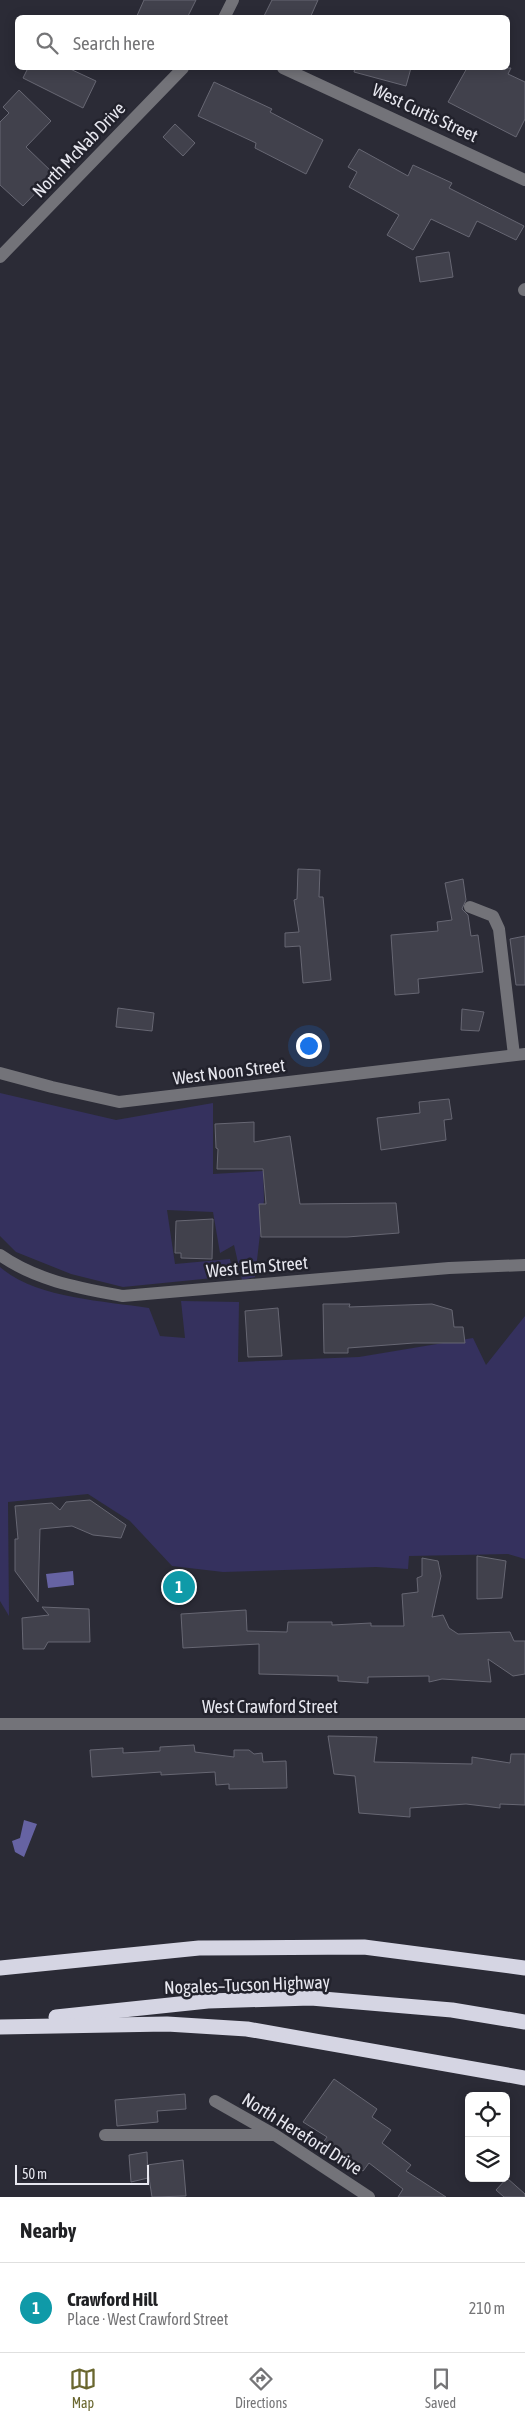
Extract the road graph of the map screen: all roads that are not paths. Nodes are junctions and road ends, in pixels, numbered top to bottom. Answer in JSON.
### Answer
{"nodes":[{"id":1,"x":233,"y":0,"type":"edge"},
{"id":2,"x":226,"y":15,"type":"edge"},
{"id":3,"x":181,"y":70,"type":"edge"},
{"id":4,"x":287,"y":70,"type":"edge"},
{"id":5,"x":525,"y":180,"type":"edge"},
{"id":6,"x":0,"y":257,"type":"edge"},
{"id":7,"x":470,"y":907,"type":"dead end"},
{"id":8,"x":519,"y":1055,"type":"edge"},
{"id":9,"x":0,"y":1073,"type":"edge"},
{"id":10,"x":0,"y":1255,"type":"edge"},
{"id":11,"x":525,"y":1265,"type":"edge"},
{"id":12,"x":0,"y":1724,"type":"edge"},
{"id":13,"x":525,"y":1724,"type":"edge"},
{"id":14,"x":0,"y":1968,"type":"edge"},
{"id":15,"x":525,"y":1968,"type":"edge"},
{"id":16,"x":0,"y":2022,"type":"edge"},
{"id":17,"x":525,"y":2022,"type":"edge"},
{"id":18,"x":0,"y":2027,"type":"edge"},
{"id":19,"x":525,"y":2078,"type":"edge"},
{"id":20,"x":215,"y":2101,"type":"dead end"},
{"id":21,"x":105,"y":2135,"type":"dead end"},
{"id":22,"x":275,"y":2136,"type":"junction"},
{"id":23,"x":369,"y":2197,"type":"edge"}],
"edges":[{"from":1,"to":2,"type":"street"},
{"from":3,"to":6,"type":"street","name":"North McNab Drive"},
{"from":4,"to":5,"type":"street","name":"West Curtis Street"},
{"from":7,"to":8,"type":"street"},
{"from":8,"to":9,"type":"street","name":"West Noon Street"},
{"from":10,"to":11,"type":"street","name":"West Elm Street"},
{"from":12,"to":13,"type":"street","name":"West Crawford Street"},
{"from":14,"to":15,"type":"highway","name":"Nogales–Tucson Highway"},
{"from":16,"to":17,"type":"highway","name":"Nogales–Tucson Highway"},
{"from":18,"to":19,"type":"highway"},
{"from":20,"to":22,"type":"street","name":"North Hereford Drive"},
{"from":21,"to":22,"type":"street"},
{"from":22,"to":23,"type":"street","name":"North Hereford Drive"}]}
